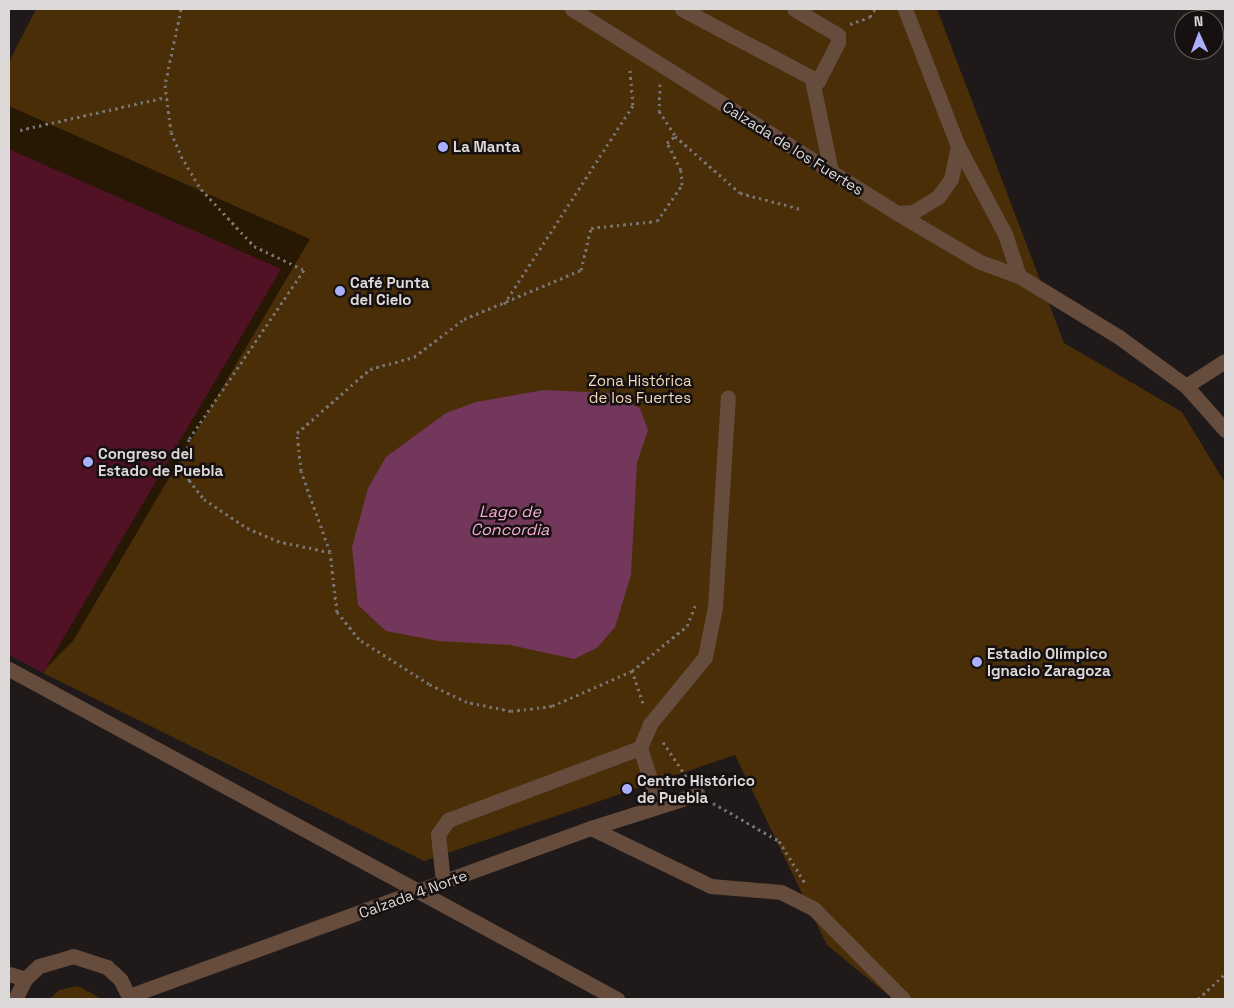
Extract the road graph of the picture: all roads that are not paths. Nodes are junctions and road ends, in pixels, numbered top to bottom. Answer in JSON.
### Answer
{"nodes":[{"id":1,"x":572,"y":9,"type":"edge"},
{"id":2,"x":682,"y":9,"type":"edge"},
{"id":3,"x":794,"y":9,"type":"edge"},
{"id":4,"x":905,"y":9,"type":"edge"},
{"id":5,"x":812,"y":80,"type":"junction"},
{"id":6,"x":958,"y":146,"type":"junction"},
{"id":7,"x":831,"y":172,"type":"junction"},
{"id":8,"x":897,"y":213,"type":"junction"},
{"id":9,"x":1019,"y":276,"type":"junction"},
{"id":10,"x":1225,"y":361,"type":"edge"},
{"id":11,"x":1186,"y":386,"type":"junction"},
{"id":12,"x":728,"y":397,"type":"dead end"},
{"id":13,"x":1225,"y":430,"type":"edge"},
{"id":14,"x":9,"y":669,"type":"edge"},
{"id":15,"x":640,"y":748,"type":"junction"},
{"id":16,"x":698,"y":794,"type":"road end"},
{"id":17,"x":659,"y":806,"type":"junction"},
{"id":18,"x":591,"y":828,"type":"junction"},
{"id":19,"x":444,"y":882,"type":"junction"},
{"id":20,"x":418,"y":892,"type":"junction"},
{"id":21,"x":9,"y":974,"type":"edge"},
{"id":22,"x":25,"y":979,"type":"junction"},
{"id":23,"x":129,"y":997,"type":"edge"},
{"id":24,"x":15,"y":999,"type":"edge"},
{"id":25,"x":617,"y":999,"type":"edge"},
{"id":26,"x":903,"y":999,"type":"edge"}],
"edges":[{"from":1,"to":7,"type":"street","name":"Calzada de los Fuertes"},
{"from":2,"to":5,"type":"street"},
{"from":3,"to":5,"type":"street"},
{"from":4,"to":6,"type":"street"},
{"from":5,"to":7,"type":"street"},
{"from":6,"to":8,"type":"street"},
{"from":6,"to":9,"type":"street"},
{"from":7,"to":8,"type":"street","name":"Calzada de los Fuertes"},
{"from":8,"to":9,"type":"street","name":"Calzada de los Fuertes"},
{"from":9,"to":11,"type":"street","name":"Calzada de los Fuertes"},
{"from":10,"to":11,"type":"street"},
{"from":11,"to":13,"type":"street","name":"Calzada de los Fuertes"},
{"from":12,"to":15,"type":"street"},
{"from":14,"to":20,"type":"street"},
{"from":15,"to":17,"type":"street"},
{"from":15,"to":19,"type":"street"},
{"from":16,"to":17,"type":"street","name":"Calzada 4 Norte"},
{"from":17,"to":18,"type":"street","name":"Calzada 4 Norte"},
{"from":18,"to":19,"type":"street","name":"Calzada 4 Norte"},
{"from":18,"to":26,"type":"street"},
{"from":19,"to":20,"type":"street","name":"Calzada 4 Norte"},
{"from":20,"to":23,"type":"street","name":"Calzada 4 Norte"},
{"from":20,"to":25,"type":"street"},
{"from":21,"to":22,"type":"street"},
{"from":22,"to":23,"type":"street"},
{"from":22,"to":24,"type":"street"}]}
